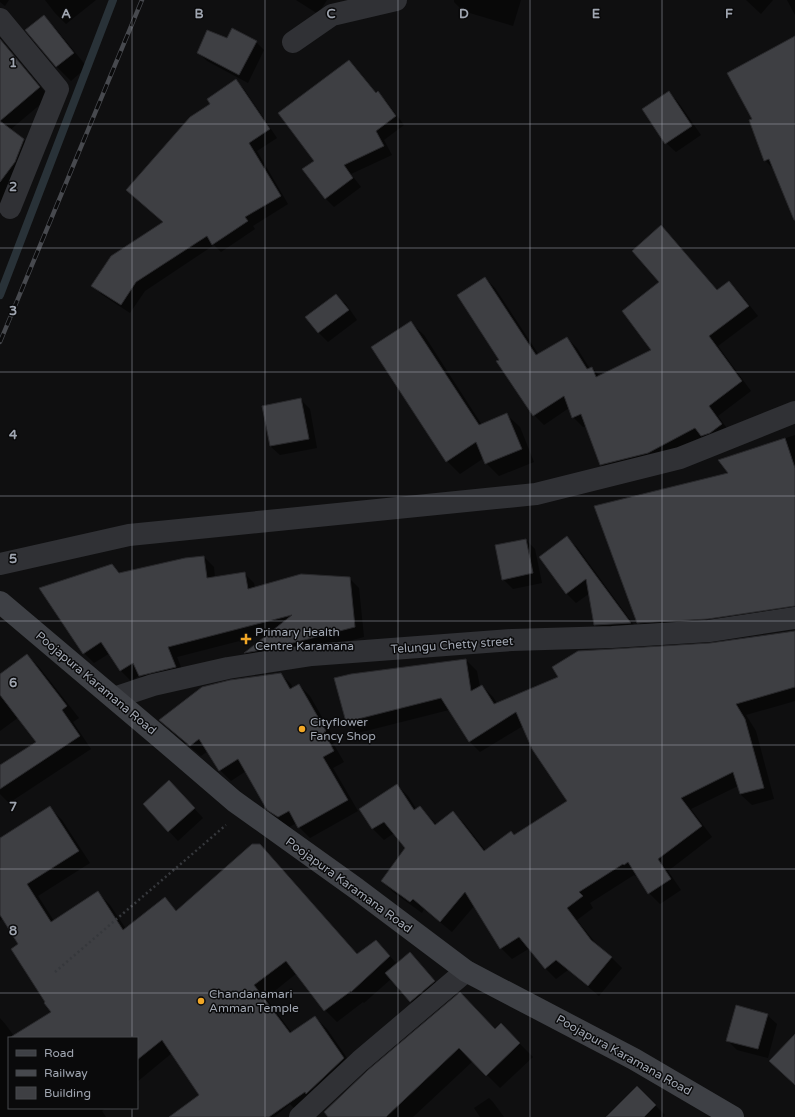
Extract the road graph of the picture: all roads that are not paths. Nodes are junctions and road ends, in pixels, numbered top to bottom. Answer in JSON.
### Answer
{"nodes":[{"id":1,"x":396,"y":0,"type":"edge"},
{"id":2,"x":0,"y":19,"type":"edge"},
{"id":3,"x":294,"y":42,"type":"dead end"},
{"id":4,"x":10,"y":208,"type":"dead end"},
{"id":5,"x":795,"y":412,"type":"edge"},
{"id":6,"x":0,"y":564,"type":"edge"},
{"id":7,"x":0,"y":602,"type":"edge"},
{"id":8,"x":795,"y":618,"type":"edge"},
{"id":9,"x":114,"y":698,"type":"junction"},
{"id":10,"x":466,"y":971,"type":"junction"},
{"id":11,"x":300,"y":1117,"type":"edge"},
{"id":12,"x":733,"y":1117,"type":"edge"}],
"edges":[{"from":1,"to":3,"type":"street"},
{"from":2,"to":4,"type":"street"},
{"from":5,"to":6,"type":"street"},
{"from":7,"to":9,"type":"main road","name":"Poojapura Karamana Road"},
{"from":8,"to":9,"type":"street","name":"Telungu Chetty street"},
{"from":9,"to":10,"type":"main road","name":"Poojapura Karamana Road"},
{"from":10,"to":11,"type":"street"},
{"from":10,"to":12,"type":"main road","name":"Poojapura Karamana Road"}]}
